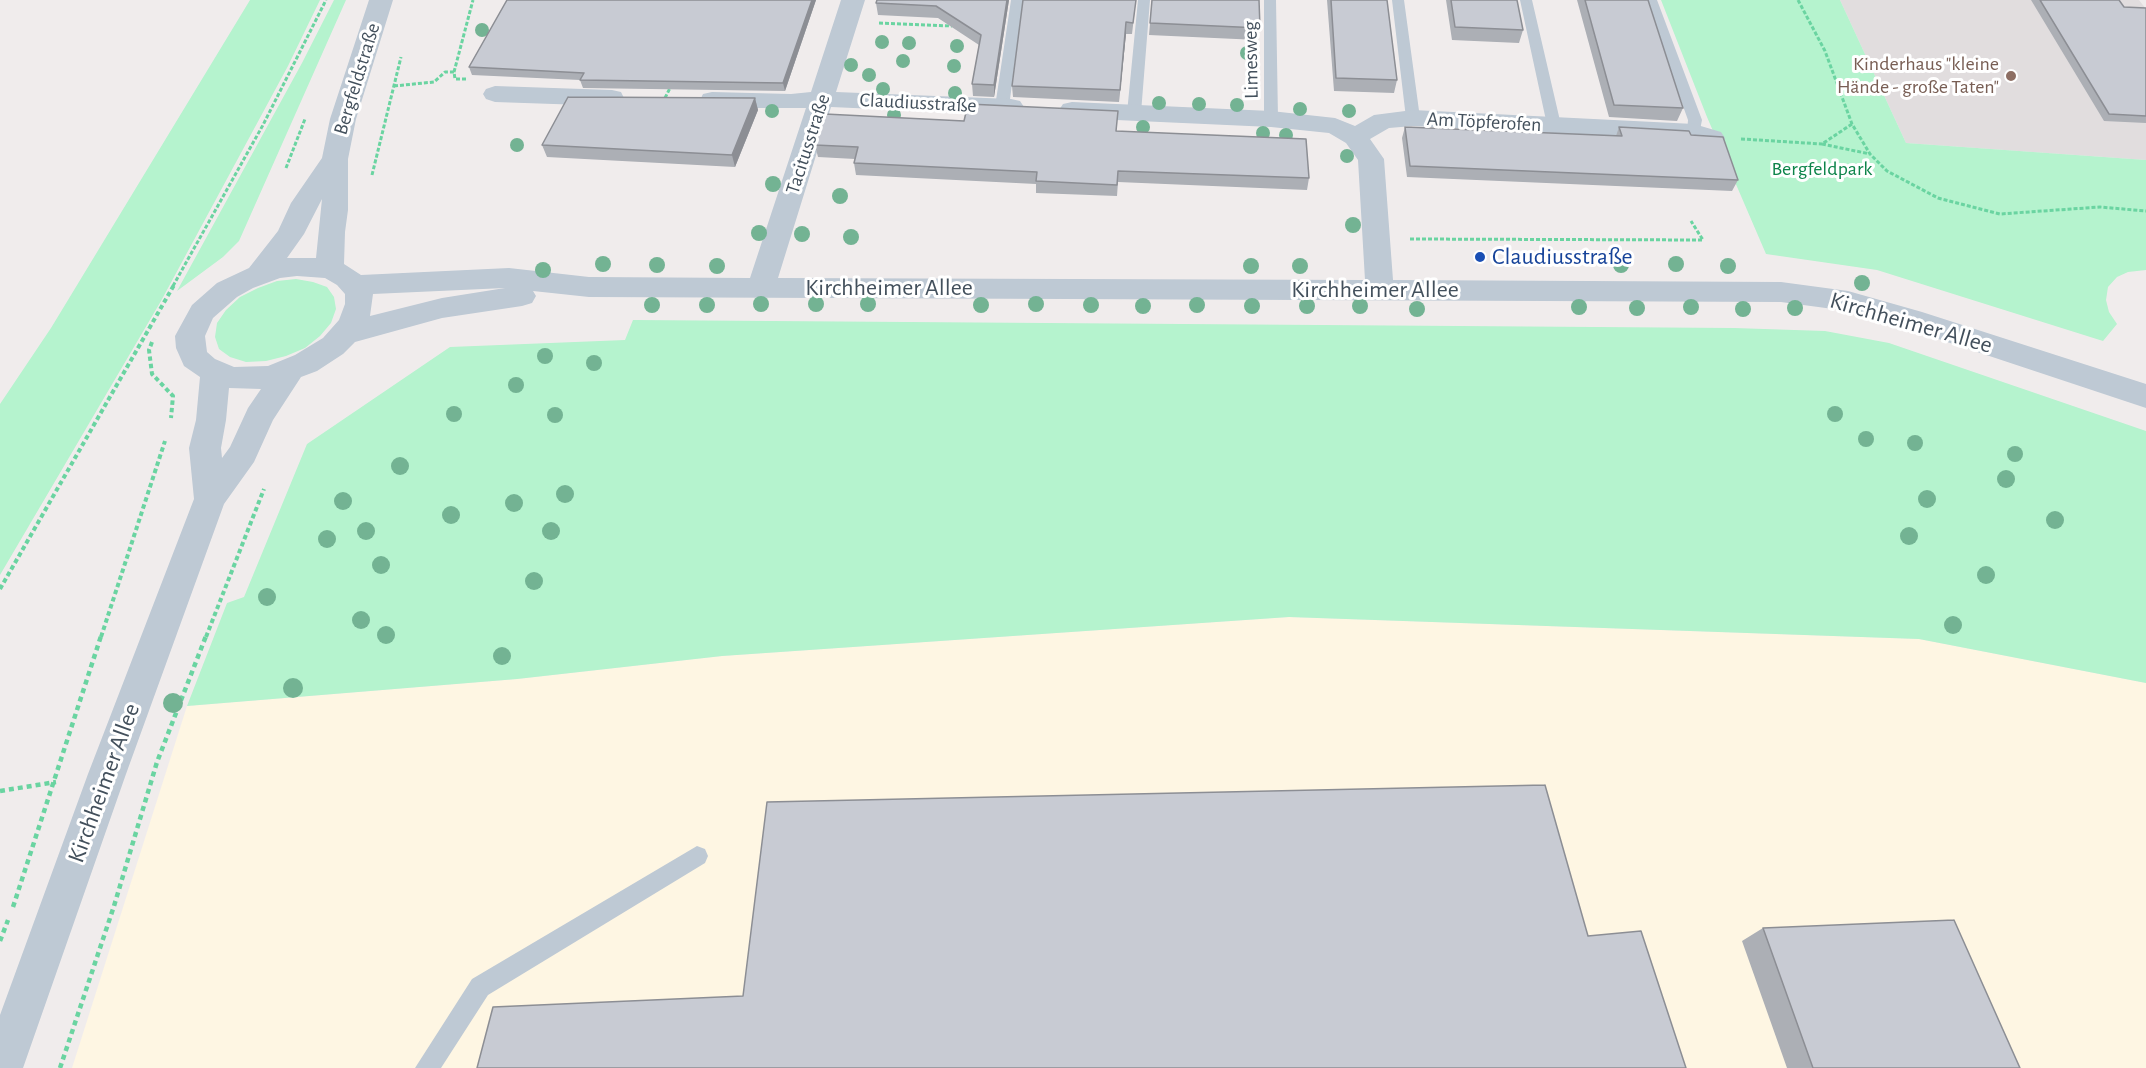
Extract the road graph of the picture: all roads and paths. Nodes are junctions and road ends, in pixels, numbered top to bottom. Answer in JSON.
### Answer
{"nodes":[{"id":1,"x":326,"y":0,"type":"edge"},
{"id":2,"x":381,"y":0,"type":"edge"},
{"id":3,"x":473,"y":0,"type":"edge"},
{"id":4,"x":853,"y":0,"type":"edge"},
{"id":5,"x":1017,"y":0,"type":"edge"},
{"id":6,"x":1144,"y":0,"type":"edge"},
{"id":7,"x":1270,"y":0,"type":"edge"},
{"id":8,"x":1398,"y":0,"type":"edge"},
{"id":9,"x":1526,"y":0,"type":"edge"},
{"id":10,"x":1651,"y":0,"type":"edge"},
{"id":11,"x":1798,"y":0,"type":"edge"},
{"id":12,"x":872,"y":22,"type":"dead end"},
{"id":13,"x":1013,"y":28,"type":"junction"},
{"id":14,"x":402,"y":54,"type":"dead end"},
{"id":15,"x":454,"y":72,"type":"junction"},
{"id":16,"x":394,"y":86,"type":"junction"},
{"id":17,"x":670,"y":88,"type":"edge"},
{"id":18,"x":495,"y":94,"type":"joint"},
{"id":19,"x":631,"y":98,"type":"edge"},
{"id":20,"x":823,"y":99,"type":"junction"},
{"id":21,"x":1002,"y":106,"type":"junction"},
{"id":22,"x":1134,"y":113,"type":"junction"},
{"id":23,"x":1413,"y":118,"type":"junction"},
{"id":24,"x":1271,"y":119,"type":"junction"},
{"id":25,"x":1852,"y":124,"type":"junction"},
{"id":26,"x":1554,"y":125,"type":"junction"},
{"id":27,"x":1703,"y":135,"type":"junction"},
{"id":28,"x":1355,"y":137,"type":"junction"},
{"id":29,"x":1821,"y":144,"type":"junction"},
{"id":30,"x":1870,"y":154,"type":"junction"},
{"id":31,"x":335,"y":159,"type":"junction"},
{"id":32,"x":369,"y":185,"type":"dead end"},
{"id":33,"x":2146,"y":211,"type":"edge"},
{"id":34,"x":1691,"y":221,"type":"dead end"},
{"id":35,"x":1410,"y":239,"type":"dead end"},
{"id":36,"x":330,"y":269,"type":"junction"},
{"id":37,"x":260,"y":274,"type":"junction"},
{"id":38,"x":354,"y":285,"type":"junction"},
{"id":39,"x":589,"y":287,"type":"junction"},
{"id":40,"x":761,"y":287,"type":"junction"},
{"id":41,"x":1380,"y":290,"type":"junction"},
{"id":42,"x":345,"y":334,"type":"junction"},
{"id":43,"x":289,"y":372,"type":"junction"},
{"id":44,"x":215,"y":373,"type":"junction"},
{"id":45,"x":2146,"y":396,"type":"edge"},
{"id":46,"x":166,"y":438,"type":"dead end"},
{"id":47,"x":266,"y":484,"type":"dead end"},
{"id":48,"x":210,"y":499,"type":"junction"},
{"id":49,"x":0,"y":589,"type":"edge"},
{"id":50,"x":107,"y":774,"type":"junction"},
{"id":51,"x":55,"y":782,"type":"junction"},
{"id":52,"x":0,"y":791,"type":"edge"},
{"id":53,"x":697,"y":856,"type":"dead end"},
{"id":54,"x":13,"y":908,"type":"dead end"},
{"id":55,"x":8,"y":919,"type":"dead end"},
{"id":56,"x":0,"y":941,"type":"edge"},
{"id":57,"x":2,"y":1068,"type":"edge"},
{"id":58,"x":60,"y":1068,"type":"edge"},
{"id":59,"x":427,"y":1068,"type":"edge"}],
"edges":[{"from":1,"to":49,"type":"path"},
{"from":2,"to":31,"type":"street","name":"Bergfeldstraße"},
{"from":3,"to":15,"type":"path"},
{"from":4,"to":20,"type":"street","name":"Tacitusstraße"},
{"from":5,"to":13,"type":"lane"},
{"from":6,"to":22,"type":"lane"},
{"from":7,"to":24,"type":"lane","name":"Limesweg"},
{"from":8,"to":23,"type":"lane","name":"Am Töpferofen"},
{"from":9,"to":26,"type":"lane","name":"Am Töpferofen"},
{"from":10,"to":27,"type":"lane"},
{"from":11,"to":25,"type":"path"},
{"from":12,"to":13,"type":"path"},
{"from":13,"to":21,"type":"lane"},
{"from":14,"to":16,"type":"path"},
{"from":15,"to":16,"type":"path"},
{"from":15,"to":18,"type":"path"},
{"from":16,"to":32,"type":"path"},
{"from":17,"to":20,"type":"street","name":"Claudiusstraße"},
{"from":18,"to":19,"type":"street"},
{"from":20,"to":21,"type":"street","name":"Claudiusstraße"},
{"from":20,"to":40,"type":"street","name":"Tacitusstraße"},
{"from":21,"to":22,"type":"street","name":"Claudiusstraße"},
{"from":22,"to":24,"type":"street","name":"Claudiusstraße"},
{"from":23,"to":26,"type":"street","name":"Am Töpferofen"},
{"from":23,"to":28,"type":"street","name":"Am Töpferofen"},
{"from":24,"to":28,"type":"street","name":"Claudiusstraße"},
{"from":25,"to":29,"type":"path"},
{"from":25,"to":30,"type":"path"},
{"from":26,"to":27,"type":"street","name":"Am Töpferofen"},
{"from":27,"to":29,"type":"path"},
{"from":28,"to":41,"type":"street"},
{"from":29,"to":30,"type":"path"},
{"from":30,"to":33,"type":"path"},
{"from":31,"to":36,"type":"street","name":"Bergfeldstraße"},
{"from":31,"to":37,"type":"street","name":"Bergfeldstraße"},
{"from":34,"to":35,"type":"path"},
{"from":36,"to":37,"type":"street"},
{"from":36,"to":38,"type":"street"},
{"from":37,"to":44,"type":"street"},
{"from":38,"to":39,"type":"street","name":"Kirchheimer Allee"},
{"from":38,"to":42,"type":"street"},
{"from":39,"to":40,"type":"street","name":"Kirchheimer Allee"},
{"from":39,"to":42,"type":"street","name":"Kirchheimer Allee"},
{"from":40,"to":41,"type":"street","name":"Kirchheimer Allee"},
{"from":41,"to":45,"type":"street","name":"Kirchheimer Allee"},
{"from":42,"to":43,"type":"street"},
{"from":43,"to":44,"type":"street"},
{"from":43,"to":48,"type":"street","name":"Kirchheimer Allee"},
{"from":44,"to":48,"type":"street","name":"Kirchheimer Allee"},
{"from":46,"to":51,"type":"path"},
{"from":47,"to":58,"type":"path"},
{"from":48,"to":50,"type":"street","name":"Kirchheimer Allee"},
{"from":50,"to":51,"type":"path"},
{"from":50,"to":57,"type":"street","name":"Kirchheimer Allee"},
{"from":51,"to":52,"type":"path"},
{"from":51,"to":54,"type":"path"},
{"from":53,"to":59,"type":"lane"},
{"from":55,"to":56,"type":"path"}]}
